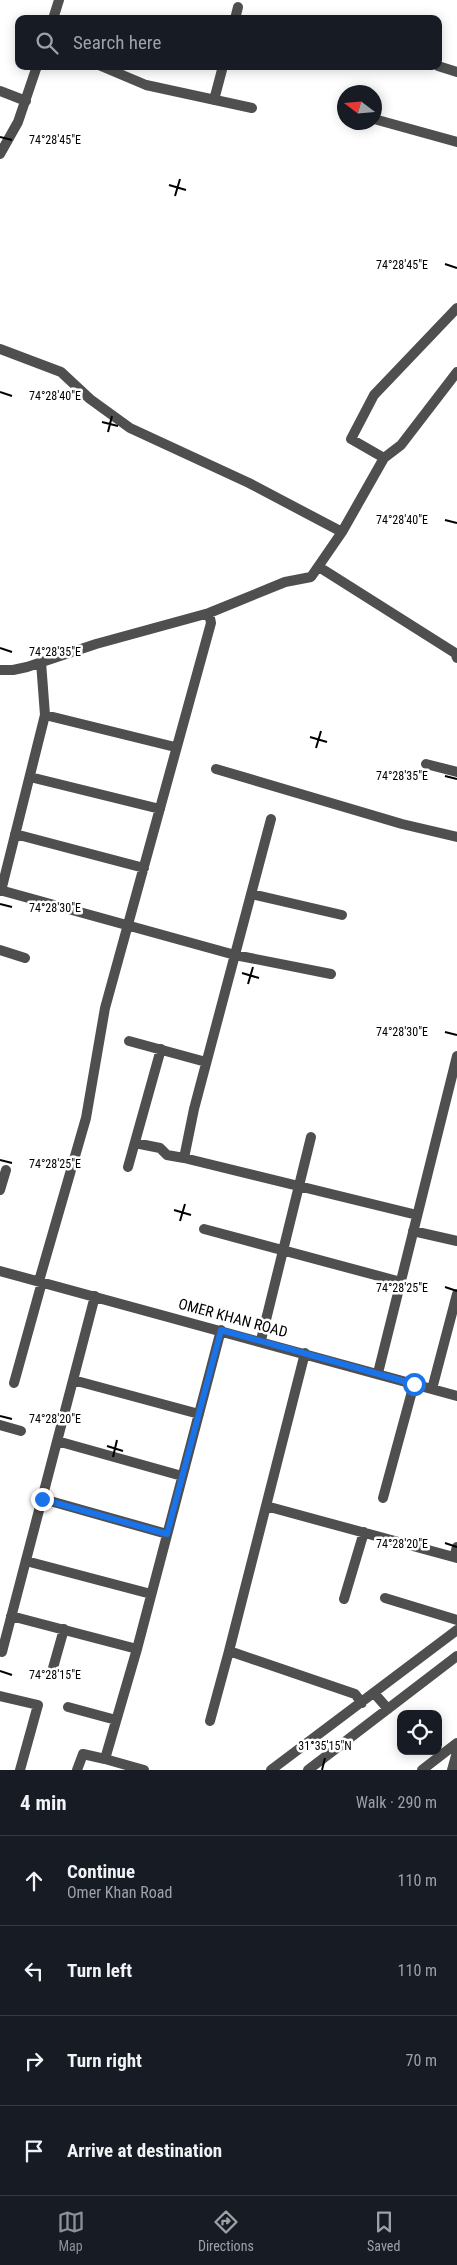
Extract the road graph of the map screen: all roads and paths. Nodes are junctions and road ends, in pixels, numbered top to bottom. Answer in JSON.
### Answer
{"nodes":[{"id":1,"x":58,"y":0,"type":"edge"},
{"id":2,"x":238,"y":7,"type":"dead end"},
{"id":3,"x":53,"y":15,"type":"edge"},
{"id":4,"x":236,"y":15,"type":"edge"},
{"id":5,"x":442,"y":67,"type":"edge"},
{"id":6,"x":36,"y":70,"type":"edge"},
{"id":7,"x":110,"y":70,"type":"edge"},
{"id":8,"x":221,"y":70,"type":"edge"},
{"id":9,"x":457,"y":72,"type":"edge"},
{"id":10,"x":0,"y":92,"type":"edge"},
{"id":11,"x":214,"y":100,"type":"junction"},
{"id":12,"x":26,"y":101,"type":"junction"},
{"id":13,"x":252,"y":108,"type":"dead end"},
{"id":14,"x":382,"y":121,"type":"edge"},
{"id":15,"x":457,"y":142,"type":"edge"},
{"id":16,"x":0,"y":154,"type":"edge"},
{"id":17,"x":457,"y":308,"type":"edge"},
{"id":18,"x":0,"y":349,"type":"edge"},
{"id":19,"x":457,"y":372,"type":"edge"},
{"id":20,"x":384,"y":458,"type":"junction"},
{"id":21,"x":342,"y":532,"type":"junction"},
{"id":22,"x":319,"y":567,"type":"junction"},
{"id":23,"x":209,"y":613,"type":"junction"},
{"id":24,"x":457,"y":658,"type":"edge"},
{"id":25,"x":41,"y":662,"type":"junction"},
{"id":26,"x":0,"y":670,"type":"edge"},
{"id":27,"x":45,"y":715,"type":"junction"},
{"id":28,"x":175,"y":747,"type":"junction"},
{"id":29,"x":426,"y":764,"type":"dead end"},
{"id":30,"x":216,"y":769,"type":"dead end"},
{"id":31,"x":457,"y":772,"type":"edge"},
{"id":32,"x":30,"y":777,"type":"junction"},
{"id":33,"x":160,"y":809,"type":"junction"},
{"id":34,"x":271,"y":819,"type":"dead end"},
{"id":35,"x":15,"y":834,"type":"junction"},
{"id":36,"x":457,"y":838,"type":"edge"},
{"id":37,"x":144,"y":868,"type":"junction"},
{"id":38,"x":0,"y":890,"type":"edge"},
{"id":39,"x":251,"y":894,"type":"junction"},
{"id":40,"x":342,"y":916,"type":"dead end"},
{"id":41,"x":128,"y":924,"type":"junction"},
{"id":42,"x":0,"y":950,"type":"edge"},
{"id":43,"x":235,"y":955,"type":"junction"},
{"id":44,"x":25,"y":958,"type":"dead end"},
{"id":45,"x":330,"y":974,"type":"dead end"},
{"id":46,"x":129,"y":1040,"type":"dead end"},
{"id":47,"x":161,"y":1050,"type":"junction"},
{"id":48,"x":457,"y":1056,"type":"edge"},
{"id":49,"x":206,"y":1062,"type":"junction"},
{"id":50,"x":311,"y":1137,"type":"dead end"},
{"id":51,"x":135,"y":1143,"type":"junction"},
{"id":52,"x":184,"y":1158,"type":"junction"},
{"id":53,"x":128,"y":1166,"type":"dead end"},
{"id":54,"x":6,"y":1170,"type":"dead end"},
{"id":55,"x":298,"y":1186,"type":"junction"},
{"id":56,"x":0,"y":1190,"type":"edge"},
{"id":57,"x":417,"y":1215,"type":"junction"},
{"id":58,"x":204,"y":1229,"type":"dead end"},
{"id":59,"x":413,"y":1231,"type":"junction"},
{"id":60,"x":457,"y":1241,"type":"edge"},
{"id":61,"x":283,"y":1250,"type":"junction"},
{"id":62,"x":0,"y":1271,"type":"edge"},
{"id":63,"x":40,"y":1282,"type":"junction"},
{"id":64,"x":401,"y":1282,"type":"junction"},
{"id":65,"x":457,"y":1294,"type":"edge"},
{"id":66,"x":95,"y":1296,"type":"junction"},
{"id":67,"x":221,"y":1330,"type":"junction"},
{"id":68,"x":261,"y":1340,"type":"junction"},
{"id":69,"x":305,"y":1353,"type":"junction"},
{"id":70,"x":378,"y":1374,"type":"junction"},
{"id":71,"x":73,"y":1380,"type":"junction"},
{"id":72,"x":14,"y":1383,"type":"dead end"},
{"id":73,"x":414,"y":1384,"type":"junction"},
{"id":74,"x":432,"y":1389,"type":"junction"},
{"id":75,"x":457,"y":1396,"type":"edge"},
{"id":76,"x":199,"y":1414,"type":"junction"},
{"id":77,"x":0,"y":1425,"type":"edge"},
{"id":78,"x":21,"y":1431,"type":"dead end"},
{"id":79,"x":57,"y":1441,"type":"junction"},
{"id":80,"x":182,"y":1476,"type":"junction"},
{"id":81,"x":383,"y":1498,"type":"dead end"},
{"id":82,"x":42,"y":1499,"type":"junction"},
{"id":83,"x":266,"y":1506,"type":"junction"},
{"id":84,"x":364,"y":1532,"type":"junction"},
{"id":85,"x":167,"y":1534,"type":"junction"},
{"id":86,"x":456,"y":1554,"type":"edge"},
{"id":87,"x":26,"y":1561,"type":"junction"},
{"id":88,"x":152,"y":1594,"type":"junction"},
{"id":89,"x":385,"y":1598,"type":"dead end"},
{"id":90,"x":344,"y":1599,"type":"dead end"},
{"id":91,"x":11,"y":1616,"type":"junction"},
{"id":92,"x":457,"y":1620,"type":"edge"},
{"id":93,"x":64,"y":1629,"type":"junction"},
{"id":94,"x":457,"y":1630,"type":"edge"},
{"id":95,"x":137,"y":1649,"type":"junction"},
{"id":96,"x":229,"y":1651,"type":"junction"},
{"id":97,"x":2,"y":1652,"type":"dead end"},
{"id":98,"x":457,"y":1656,"type":"edge"},
{"id":99,"x":51,"y":1674,"type":"dead end"},
{"id":100,"x":0,"y":1696,"type":"edge"},
{"id":101,"x":382,"y":1701,"type":"junction"},
{"id":102,"x":362,"y":1703,"type":"junction"},
{"id":103,"x":68,"y":1707,"type":"dead end"},
{"id":104,"x":116,"y":1720,"type":"junction"},
{"id":105,"x":210,"y":1720,"type":"dead end"},
{"id":106,"x":457,"y":1743,"type":"edge"},
{"id":107,"x":457,"y":1752,"type":"edge"},
{"id":108,"x":105,"y":1759,"type":"junction"},
{"id":109,"x":20,"y":1770,"type":"edge"},
{"id":110,"x":77,"y":1770,"type":"edge"},
{"id":111,"x":140,"y":1770,"type":"edge"},
{"id":112,"x":270,"y":1770,"type":"edge"},
{"id":113,"x":308,"y":1770,"type":"edge"},
{"id":114,"x":422,"y":1770,"type":"edge"},
{"id":115,"x":452,"y":1770,"type":"edge"}],
"edges":[{"from":1,"to":3,"type":"street"},
{"from":2,"to":4,"type":"street"},
{"from":5,"to":9,"type":"street"},
{"from":6,"to":12,"type":"street"},
{"from":7,"to":11,"type":"street"},
{"from":8,"to":11,"type":"street"},
{"from":10,"to":12,"type":"street"},
{"from":11,"to":13,"type":"street"},
{"from":12,"to":16,"type":"street"},
{"from":14,"to":15,"type":"street"},
{"from":17,"to":20,"type":"street"},
{"from":18,"to":21,"type":"street"},
{"from":19,"to":20,"type":"street"},
{"from":20,"to":21,"type":"street"},
{"from":21,"to":22,"type":"street"},
{"from":22,"to":23,"type":"street"},
{"from":22,"to":24,"type":"street"},
{"from":23,"to":25,"type":"street"},
{"from":23,"to":28,"type":"street"},
{"from":25,"to":26,"type":"street"},
{"from":25,"to":27,"type":"street"},
{"from":27,"to":28,"type":"street"},
{"from":27,"to":32,"type":"street"},
{"from":28,"to":33,"type":"street"},
{"from":29,"to":31,"type":"street"},
{"from":30,"to":36,"type":"street"},
{"from":32,"to":33,"type":"street"},
{"from":32,"to":35,"type":"street"},
{"from":33,"to":37,"type":"street"},
{"from":34,"to":39,"type":"street"},
{"from":35,"to":37,"type":"street"},
{"from":35,"to":38,"type":"street"},
{"from":37,"to":41,"type":"street"},
{"from":38,"to":41,"type":"street"},
{"from":39,"to":40,"type":"street"},
{"from":39,"to":43,"type":"street"},
{"from":41,"to":43,"type":"street"},
{"from":41,"to":63,"type":"street"},
{"from":42,"to":44,"type":"street"},
{"from":43,"to":45,"type":"street"},
{"from":43,"to":49,"type":"street"},
{"from":46,"to":47,"type":"street"},
{"from":47,"to":49,"type":"street"},
{"from":47,"to":51,"type":"street"},
{"from":48,"to":57,"type":"street"},
{"from":49,"to":52,"type":"street"},
{"from":50,"to":55,"type":"street"},
{"from":51,"to":52,"type":"street"},
{"from":51,"to":53,"type":"street"},
{"from":52,"to":55,"type":"street"},
{"from":54,"to":56,"type":"street"},
{"from":55,"to":57,"type":"street"},
{"from":55,"to":61,"type":"street"},
{"from":57,"to":59,"type":"street"},
{"from":58,"to":61,"type":"street"},
{"from":59,"to":60,"type":"street"},
{"from":59,"to":64,"type":"street"},
{"from":61,"to":64,"type":"street"},
{"from":61,"to":68,"type":"street"},
{"from":62,"to":63,"type":"street","name":"OMER KHAN ROAD"},
{"from":63,"to":66,"type":"street","name":"OMER KHAN ROAD"},
{"from":63,"to":72,"type":"street"},
{"from":64,"to":70,"type":"street"},
{"from":65,"to":74,"type":"street"},
{"from":66,"to":67,"type":"street","name":"OMER KHAN ROAD"},
{"from":66,"to":71,"type":"street"},
{"from":67,"to":68,"type":"street","name":"OMER KHAN ROAD"},
{"from":67,"to":76,"type":"street"},
{"from":68,"to":69,"type":"street","name":"OMER KHAN ROAD"},
{"from":69,"to":70,"type":"street","name":"OMER KHAN ROAD"},
{"from":69,"to":83,"type":"street"},
{"from":70,"to":73,"type":"street","name":"OMER KHAN ROAD"},
{"from":71,"to":76,"type":"street"},
{"from":71,"to":79,"type":"street"},
{"from":73,"to":74,"type":"street","name":"OMER KHAN ROAD"},
{"from":73,"to":81,"type":"street"},
{"from":74,"to":75,"type":"street","name":"OMER KHAN ROAD"},
{"from":76,"to":80,"type":"street"},
{"from":77,"to":78,"type":"street"},
{"from":79,"to":80,"type":"street"},
{"from":79,"to":82,"type":"street"},
{"from":80,"to":85,"type":"street"},
{"from":82,"to":85,"type":"street"},
{"from":82,"to":87,"type":"street"},
{"from":83,"to":84,"type":"street"},
{"from":83,"to":96,"type":"street"},
{"from":84,"to":86,"type":"street"},
{"from":84,"to":90,"type":"street"},
{"from":85,"to":88,"type":"street"},
{"from":87,"to":88,"type":"street"},
{"from":87,"to":91,"type":"street"},
{"from":88,"to":95,"type":"street"},
{"from":89,"to":92,"type":"street"},
{"from":91,"to":93,"type":"street"},
{"from":91,"to":97,"type":"street"},
{"from":93,"to":95,"type":"street"},
{"from":93,"to":99,"type":"street"},
{"from":94,"to":101,"type":"street"},
{"from":95,"to":104,"type":"street"},
{"from":96,"to":102,"type":"street"},
{"from":96,"to":105,"type":"street"},
{"from":98,"to":101,"type":"street"},
{"from":100,"to":109,"type":"street"},
{"from":101,"to":102,"type":"street"},
{"from":101,"to":113,"type":"street"},
{"from":102,"to":112,"type":"street"},
{"from":103,"to":104,"type":"street"},
{"from":104,"to":108,"type":"street"},
{"from":106,"to":114,"type":"street"},
{"from":107,"to":115,"type":"street"},
{"from":108,"to":110,"type":"street"},
{"from":108,"to":111,"type":"street"}]}
